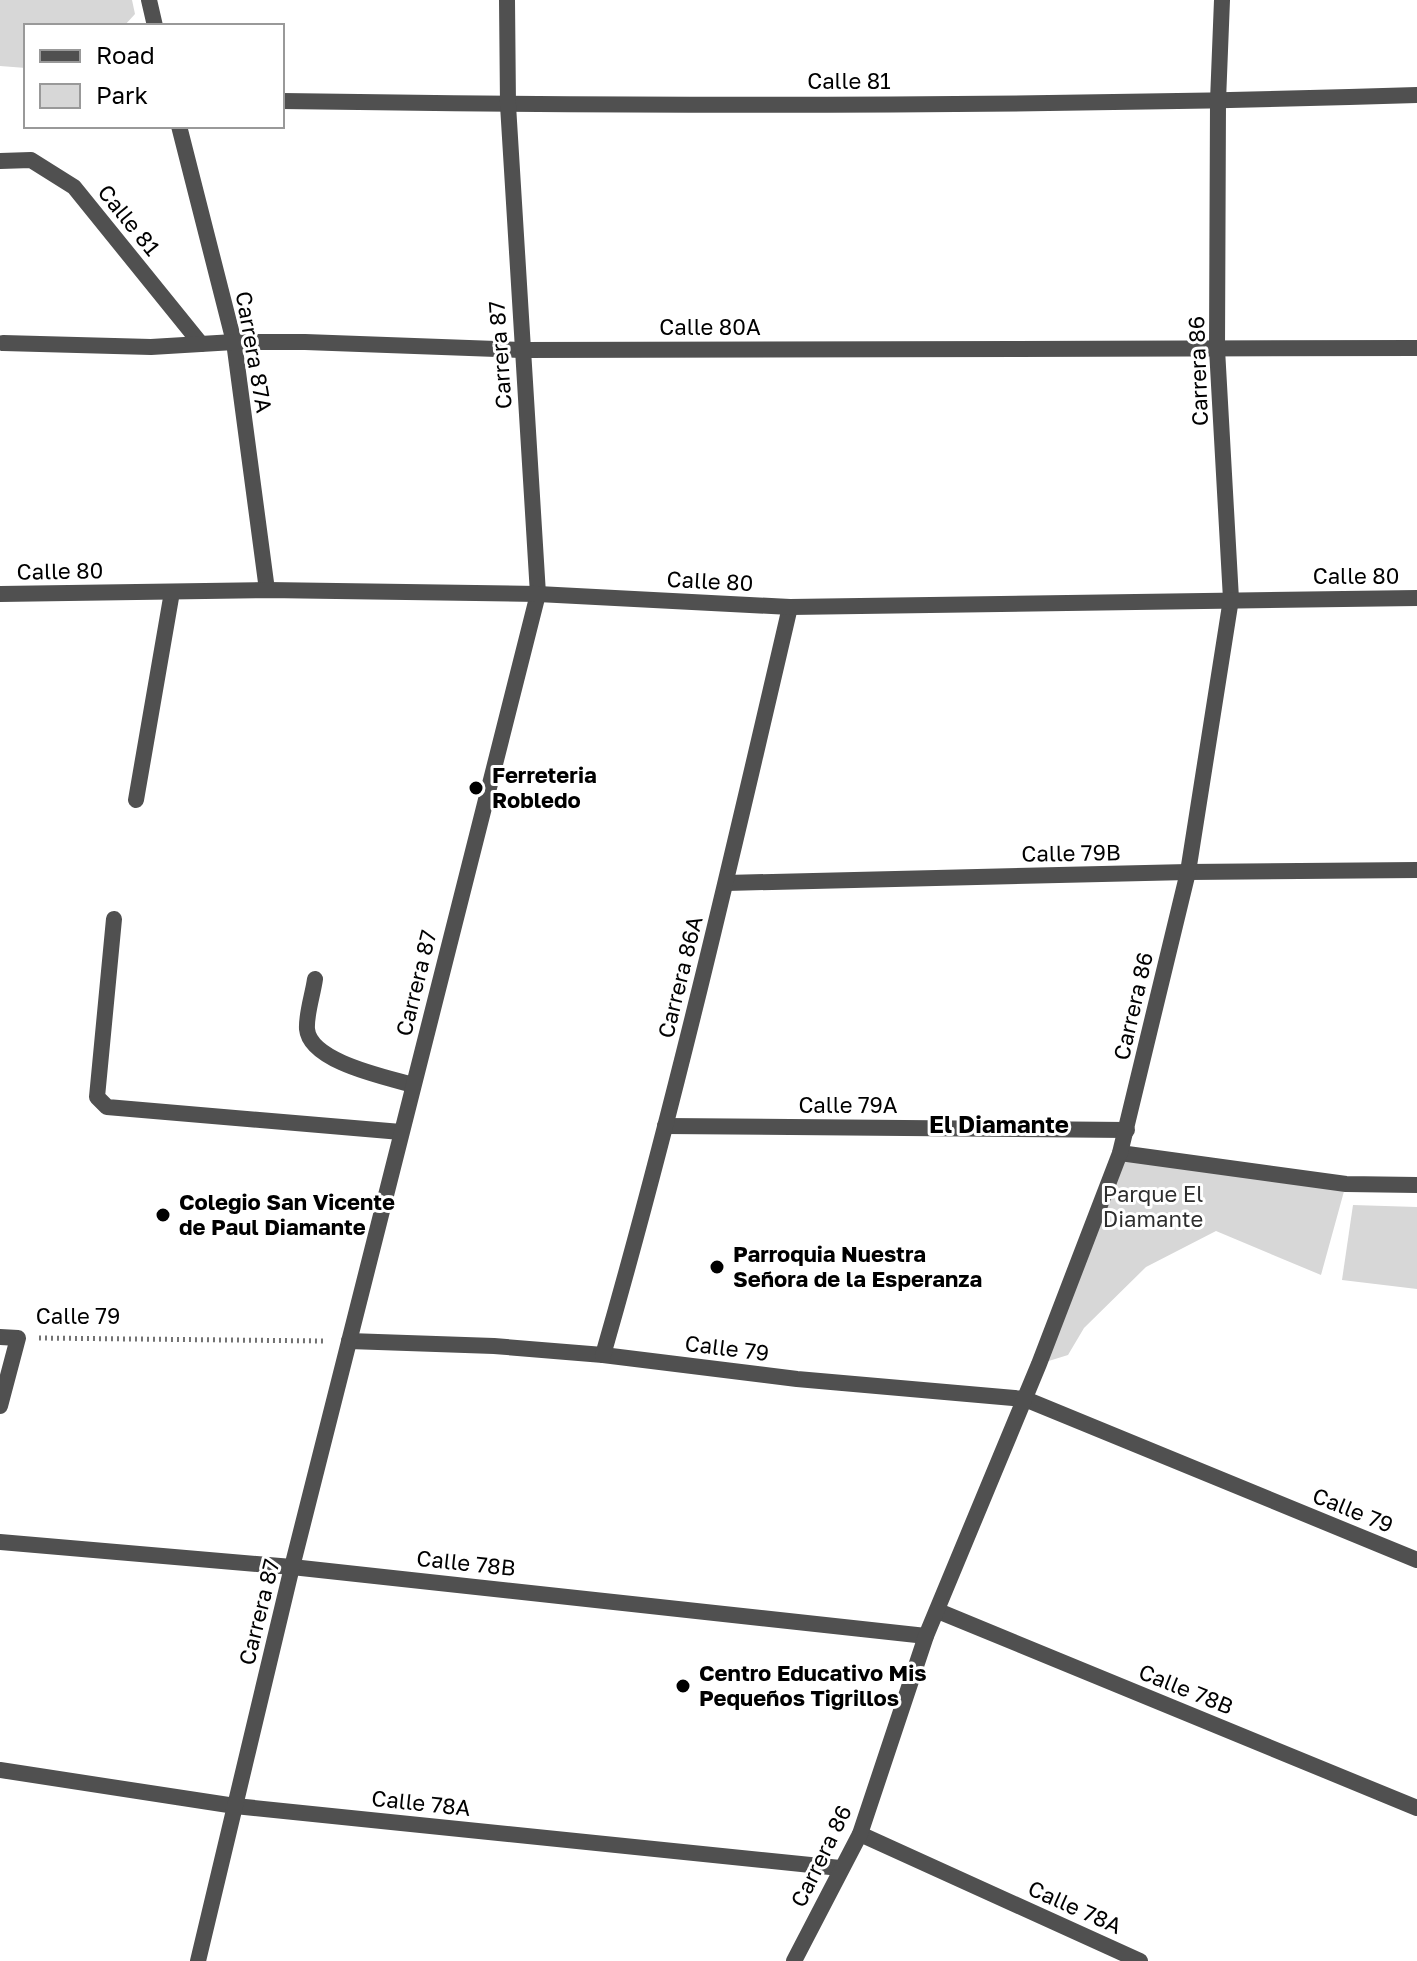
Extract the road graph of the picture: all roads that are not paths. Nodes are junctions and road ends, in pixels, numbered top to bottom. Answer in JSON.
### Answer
{"nodes":[{"id":1,"x":149,"y":0,"type":"edge"},
{"id":2,"x":507,"y":0,"type":"edge"},
{"id":3,"x":1222,"y":0,"type":"edge"},
{"id":4,"x":155,"y":24,"type":"edge"},
{"id":5,"x":1417,"y":95,"type":"edge"},
{"id":6,"x":284,"y":101,"type":"edge"},
{"id":7,"x":1218,"y":101,"type":"junction"},
{"id":8,"x":508,"y":105,"type":"junction"},
{"id":9,"x":180,"y":128,"type":"edge"},
{"id":10,"x":0,"y":161,"type":"edge"},
{"id":11,"x":234,"y":342,"type":"junction"},
{"id":12,"x":3,"y":343,"type":"dead end"},
{"id":13,"x":201,"y":344,"type":"junction"},
{"id":14,"x":1417,"y":348,"type":"edge"},
{"id":15,"x":1217,"y":349,"type":"junction"},
{"id":16,"x":521,"y":350,"type":"junction"},
{"id":17,"x":267,"y":590,"type":"junction"},
{"id":18,"x":172,"y":592,"type":"junction"},
{"id":19,"x":0,"y":594,"type":"edge"},
{"id":20,"x":538,"y":594,"type":"junction"},
{"id":21,"x":1417,"y":598,"type":"edge"},
{"id":22,"x":1231,"y":599,"type":"junction"},
{"id":23,"x":790,"y":607,"type":"junction"},
{"id":24,"x":136,"y":800,"type":"dead end"},
{"id":25,"x":1417,"y":870,"type":"edge"},
{"id":26,"x":1188,"y":872,"type":"junction"},
{"id":27,"x":726,"y":883,"type":"junction"},
{"id":28,"x":114,"y":919,"type":"dead end"},
{"id":29,"x":315,"y":979,"type":"dead end"},
{"id":30,"x":413,"y":1085,"type":"junction"},
{"id":31,"x":665,"y":1126,"type":"junction"},
{"id":32,"x":1127,"y":1130,"type":"junction"},
{"id":33,"x":401,"y":1132,"type":"junction"},
{"id":34,"x":1120,"y":1153,"type":"junction"},
{"id":35,"x":1417,"y":1185,"type":"edge"},
{"id":36,"x":0,"y":1337,"type":"edge"},
{"id":37,"x":349,"y":1341,"type":"junction"},
{"id":38,"x":603,"y":1355,"type":"junction"},
{"id":39,"x":1025,"y":1399,"type":"junction"},
{"id":40,"x":0,"y":1406,"type":"edge"},
{"id":41,"x":0,"y":1542,"type":"edge"},
{"id":42,"x":1417,"y":1560,"type":"edge"},
{"id":43,"x":292,"y":1567,"type":"junction"},
{"id":44,"x":938,"y":1611,"type":"junction"},
{"id":45,"x":926,"y":1636,"type":"junction"},
{"id":46,"x":0,"y":1770,"type":"edge"},
{"id":47,"x":235,"y":1806,"type":"junction"},
{"id":48,"x":1417,"y":1808,"type":"edge"},
{"id":49,"x":860,"y":1834,"type":"junction"},
{"id":50,"x":840,"y":1868,"type":"junction"},
{"id":51,"x":198,"y":1961,"type":"edge"},
{"id":52,"x":794,"y":1961,"type":"edge"},
{"id":53,"x":1140,"y":1961,"type":"edge"}],
"edges":[{"from":1,"to":4,"type":"street"},
{"from":2,"to":8,"type":"street","name":"Carrera 87"},
{"from":3,"to":7,"type":"street","name":"Carrera 86"},
{"from":5,"to":7,"type":"street","name":"Calle 81"},
{"from":6,"to":8,"type":"street","name":"Calle 81"},
{"from":7,"to":8,"type":"street","name":"Calle 81"},
{"from":7,"to":15,"type":"street","name":"Carrera 86"},
{"from":8,"to":16,"type":"street","name":"Carrera 87"},
{"from":9,"to":11,"type":"street","name":"Carrera 87A"},
{"from":10,"to":13,"type":"street","name":"Calle 81"},
{"from":11,"to":13,"type":"street","name":"Calle 80A"},
{"from":11,"to":16,"type":"street","name":"Calle 80A"},
{"from":11,"to":17,"type":"street","name":"Carrera 87A"},
{"from":12,"to":13,"type":"street","name":"Calle 80A"},
{"from":14,"to":15,"type":"street","name":"Calle 80A"},
{"from":15,"to":16,"type":"street","name":"Calle 80A"},
{"from":15,"to":22,"type":"street","name":"Carrera 86"},
{"from":16,"to":20,"type":"street","name":"Carrera 87"},
{"from":17,"to":18,"type":"street","name":"Calle 80"},
{"from":17,"to":20,"type":"street","name":"Calle 80"},
{"from":18,"to":19,"type":"street","name":"Calle 80"},
{"from":18,"to":24,"type":"street"},
{"from":20,"to":23,"type":"street","name":"Calle 80"},
{"from":20,"to":30,"type":"street","name":"Carrera 87"},
{"from":21,"to":22,"type":"street","name":"Calle 80"},
{"from":22,"to":23,"type":"street","name":"Calle 80"},
{"from":22,"to":26,"type":"street","name":"Carrera 86"},
{"from":23,"to":27,"type":"street","name":"Carrera 86A"},
{"from":25,"to":26,"type":"street","name":"Calle 79B"},
{"from":26,"to":27,"type":"street","name":"Calle 79B"},
{"from":26,"to":32,"type":"street","name":"Carrera 86"},
{"from":27,"to":31,"type":"street","name":"Carrera 86A"},
{"from":28,"to":33,"type":"street"},
{"from":29,"to":30,"type":"street"},
{"from":30,"to":33,"type":"street","name":"Carrera 87"},
{"from":31,"to":32,"type":"street","name":"Calle 79A"},
{"from":31,"to":38,"type":"street","name":"Carrera 86A"},
{"from":32,"to":34,"type":"street","name":"Carrera 86"},
{"from":33,"to":37,"type":"street","name":"Carrera 87"},
{"from":34,"to":35,"type":"street"},
{"from":34,"to":39,"type":"street","name":"Carrera 86"},
{"from":36,"to":40,"type":"street","name":"Calle 79"},
{"from":37,"to":38,"type":"street","name":"Calle 79"},
{"from":37,"to":43,"type":"street","name":"Carrera 87"},
{"from":38,"to":39,"type":"street","name":"Calle 79"},
{"from":39,"to":42,"type":"street","name":"Calle 79"},
{"from":39,"to":44,"type":"street","name":"Carrera 86"},
{"from":41,"to":43,"type":"street","name":"Calle 78B"},
{"from":43,"to":45,"type":"street","name":"Calle 78B"},
{"from":43,"to":47,"type":"street","name":"Carrera 87"},
{"from":44,"to":45,"type":"street","name":"Carrera 86"},
{"from":44,"to":48,"type":"street","name":"Calle 78B"},
{"from":45,"to":49,"type":"street","name":"Carrera 86"},
{"from":46,"to":47,"type":"street","name":"Calle 78A"},
{"from":47,"to":50,"type":"street","name":"Calle 78A"},
{"from":47,"to":51,"type":"street","name":"Carrera 87"},
{"from":49,"to":50,"type":"street","name":"Carrera 86"},
{"from":49,"to":53,"type":"street","name":"Calle 78A"},
{"from":50,"to":52,"type":"street","name":"Carrera 86"}]}
